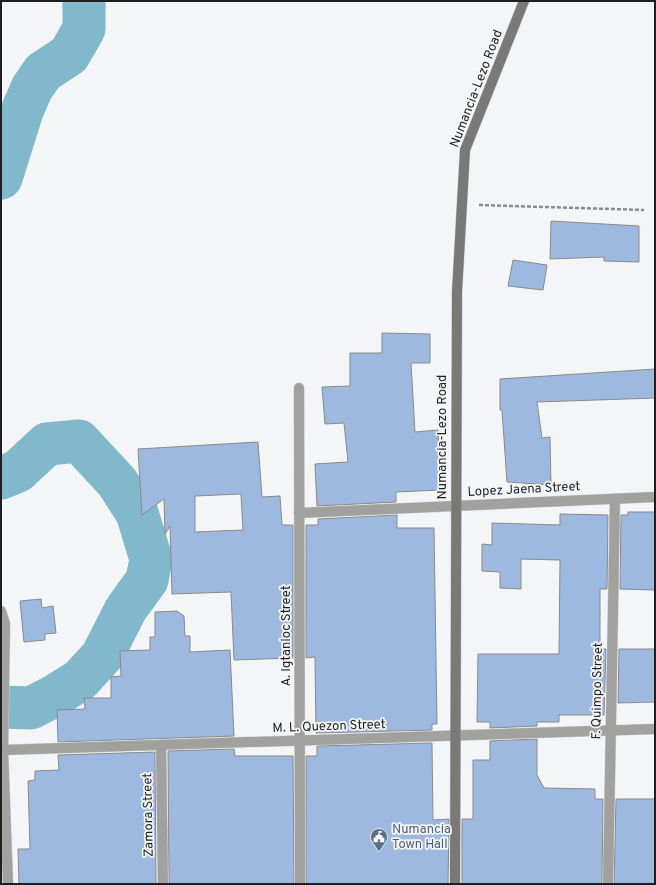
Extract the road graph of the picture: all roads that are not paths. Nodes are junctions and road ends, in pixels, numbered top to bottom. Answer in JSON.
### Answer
{"nodes":[{"id":1,"x":524,"y":1,"type":"edge"},
{"id":2,"x":299,"y":388,"type":"dead end"},
{"id":3,"x":655,"y":497,"type":"edge"},
{"id":4,"x":614,"y":499,"type":"junction"},
{"id":5,"x":455,"y":506,"type":"junction"},
{"id":6,"x":299,"y":513,"type":"junction"},
{"id":7,"x":1,"y":611,"type":"edge"},
{"id":8,"x":655,"y":729,"type":"edge"},
{"id":9,"x":611,"y":731,"type":"junction"},
{"id":10,"x":455,"y":736,"type":"junction"},
{"id":11,"x":300,"y":741,"type":"junction"},
{"id":12,"x":161,"y":745,"type":"junction"},
{"id":13,"x":3,"y":750,"type":"junction"},
{"id":14,"x":8,"y":884,"type":"edge"},
{"id":15,"x":163,"y":884,"type":"edge"},
{"id":16,"x":300,"y":884,"type":"edge"},
{"id":17,"x":455,"y":884,"type":"edge"},
{"id":18,"x":608,"y":884,"type":"edge"}],
"edges":[{"from":1,"to":5,"type":"main road","name":"Numancia-Lezo Road"},
{"from":2,"to":6,"type":"street","name":"A. Igtanloc Street"},
{"from":3,"to":4,"type":"street","name":"Lopez Jaena Street"},
{"from":4,"to":5,"type":"street","name":"Lopez Jaena Street"},
{"from":4,"to":9,"type":"street","name":"F. Quimpo Street"},
{"from":5,"to":6,"type":"street","name":"Lopez Jaena Street"},
{"from":5,"to":10,"type":"main road","name":"Numancia-Lezo Road"},
{"from":6,"to":11,"type":"street","name":"A. Igtanloc Street"},
{"from":7,"to":13,"type":"street"},
{"from":8,"to":9,"type":"street","name":"M. L. Quezon Street"},
{"from":9,"to":10,"type":"street","name":"M. L. Quezon Street"},
{"from":9,"to":18,"type":"street","name":"F. Quimpo Street"},
{"from":10,"to":11,"type":"street","name":"M. L. Quezon Street"},
{"from":10,"to":17,"type":"main road","name":"Numancia-Lezo Road"},
{"from":11,"to":12,"type":"street","name":"M. L. Quezon Street"},
{"from":11,"to":16,"type":"street","name":"A. Igtanloc Street"},
{"from":12,"to":13,"type":"street","name":"M. L. Quezon Street"},
{"from":12,"to":15,"type":"street","name":"Zamora Street"},
{"from":13,"to":14,"type":"street"}]}
